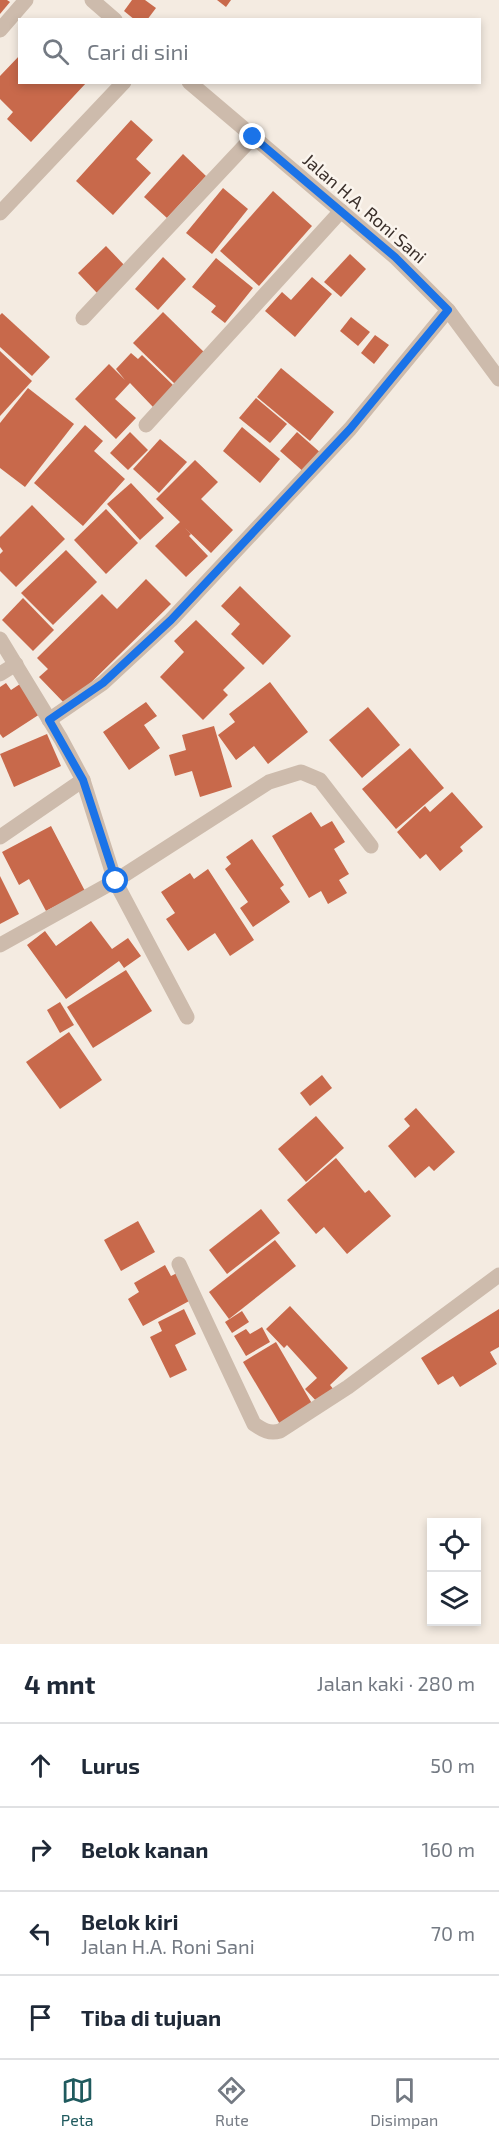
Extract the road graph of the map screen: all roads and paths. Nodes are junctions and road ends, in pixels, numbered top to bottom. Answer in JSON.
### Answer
{"nodes":[{"id":1,"x":26,"y":0,"type":"edge"},
{"id":2,"x":92,"y":0,"type":"edge"},
{"id":3,"x":113,"y":18,"type":"edge"},
{"id":4,"x":0,"y":30,"type":"edge"},
{"id":5,"x":122,"y":84,"type":"edge"},
{"id":6,"x":191,"y":84,"type":"edge"},
{"id":7,"x":253,"y":137,"type":"junction"},
{"id":8,"x":341,"y":211,"type":"junction"},
{"id":9,"x":0,"y":213,"type":"edge"},
{"id":10,"x":448,"y":310,"type":"junction"},
{"id":11,"x":83,"y":318,"type":"dead end"},
{"id":12,"x":499,"y":379,"type":"edge"},
{"id":13,"x":146,"y":425,"type":"dead end"},
{"id":14,"x":0,"y":639,"type":"edge"},
{"id":15,"x":16,"y":664,"type":"junction"},
{"id":16,"x":0,"y":674,"type":"edge"},
{"id":17,"x":49,"y":720,"type":"junction"},
{"id":18,"x":83,"y":780,"type":"junction"},
{"id":19,"x":0,"y":837,"type":"edge"},
{"id":20,"x":371,"y":846,"type":"dead end"},
{"id":21,"x":116,"y":881,"type":"junction"},
{"id":22,"x":0,"y":945,"type":"edge"},
{"id":23,"x":187,"y":1017,"type":"dead end"},
{"id":24,"x":178,"y":1264,"type":"dead end"},
{"id":25,"x":499,"y":1275,"type":"edge"}],
"edges":[{"from":1,"to":4,"type":"street"},
{"from":2,"to":3,"type":"street"},
{"from":5,"to":9,"type":"street"},
{"from":6,"to":7,"type":"street","name":"Jalan H.A. Roni Sani"},
{"from":7,"to":8,"type":"street","name":"Jalan H.A. Roni Sani"},
{"from":7,"to":11,"type":"street"},
{"from":8,"to":10,"type":"street","name":"Jalan H.A. Roni Sani"},
{"from":8,"to":13,"type":"street"},
{"from":10,"to":12,"type":"street","name":"Jalan H.A. Roni Sani"},
{"from":10,"to":17,"type":"street"},
{"from":14,"to":15,"type":"street"},
{"from":15,"to":16,"type":"street"},
{"from":15,"to":17,"type":"street"},
{"from":17,"to":18,"type":"street"},
{"from":18,"to":19,"type":"street"},
{"from":18,"to":21,"type":"street"},
{"from":20,"to":21,"type":"street"},
{"from":21,"to":22,"type":"street"},
{"from":21,"to":23,"type":"street"},
{"from":24,"to":25,"type":"street"}]}
